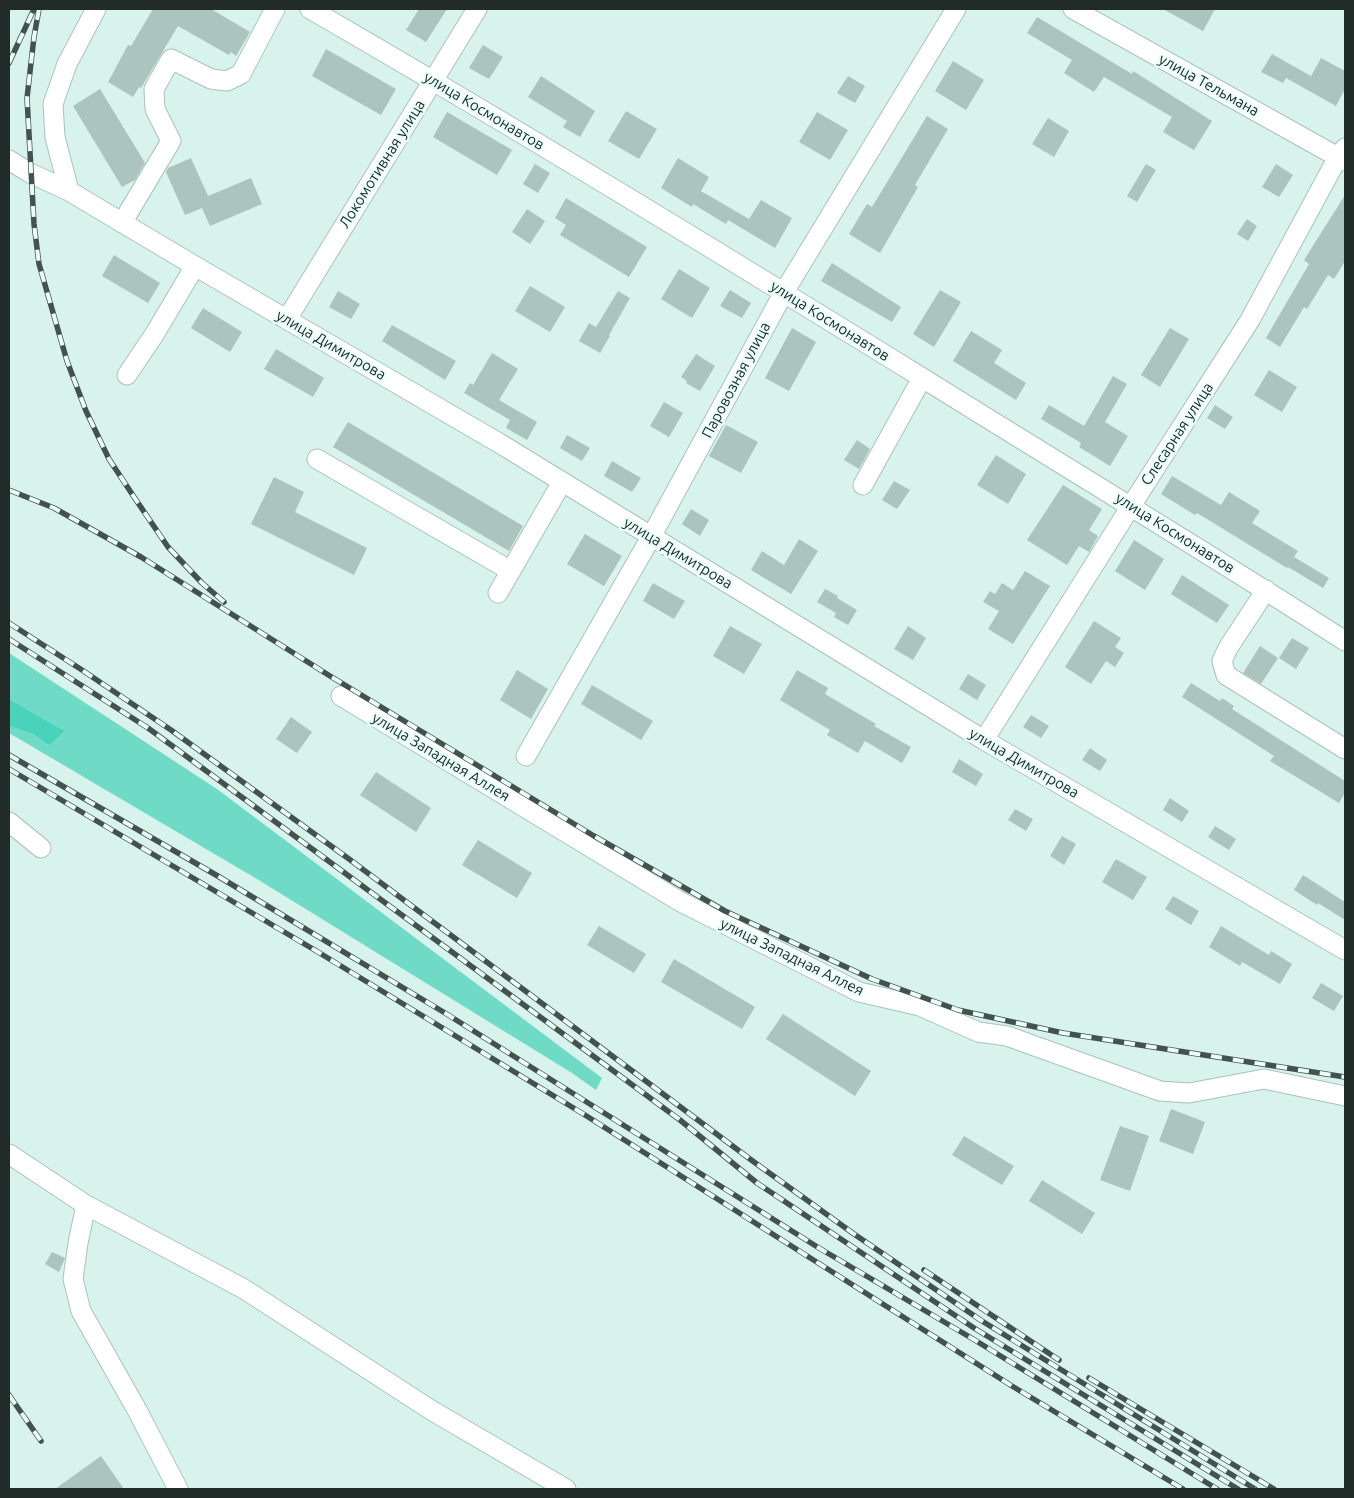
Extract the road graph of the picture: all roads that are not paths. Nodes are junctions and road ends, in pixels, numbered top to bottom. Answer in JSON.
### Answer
{"nodes":[{"id":1,"x":96,"y":9,"type":"edge"},
{"id":2,"x":275,"y":9,"type":"edge"},
{"id":3,"x":310,"y":9,"type":"edge"},
{"id":4,"x":477,"y":9,"type":"edge"},
{"id":5,"x":956,"y":9,"type":"edge"},
{"id":6,"x":1073,"y":9,"type":"edge"},
{"id":7,"x":434,"y":80,"type":"junction"},
{"id":8,"x":1343,"y":155,"type":"edge"},
{"id":9,"x":9,"y":160,"type":"edge"},
{"id":10,"x":70,"y":191,"type":"junction"},
{"id":11,"x":122,"y":223,"type":"junction"},
{"id":12,"x":195,"y":266,"type":"junction"},
{"id":13,"x":784,"y":292,"type":"junction"},
{"id":14,"x":287,"y":319,"type":"junction"},
{"id":15,"x":127,"y":375,"type":"dead end"},
{"id":16,"x":922,"y":378,"type":"junction"},
{"id":17,"x":317,"y":459,"type":"dead end"},
{"id":18,"x":562,"y":482,"type":"junction"},
{"id":19,"x":863,"y":485,"type":"dead end"},
{"id":20,"x":1131,"y":506,"type":"junction"},
{"id":21,"x":651,"y":537,"type":"junction"},
{"id":22,"x":511,"y":571,"type":"junction"},
{"id":23,"x":1266,"y":590,"type":"junction"},
{"id":24,"x":498,"y":593,"type":"dead end"},
{"id":25,"x":1345,"y":641,"type":"edge"},
{"id":26,"x":341,"y":696,"type":"dead end"},
{"id":27,"x":984,"y":740,"type":"junction"},
{"id":28,"x":1345,"y":749,"type":"edge"},
{"id":29,"x":526,"y":756,"type":"dead end"},
{"id":30,"x":9,"y":822,"type":"edge"},
{"id":31,"x":41,"y":848,"type":"dead end"},
{"id":32,"x":1345,"y":950,"type":"edge"},
{"id":33,"x":1345,"y":1096,"type":"edge"},
{"id":34,"x":9,"y":1154,"type":"edge"},
{"id":35,"x":86,"y":1205,"type":"junction"},
{"id":36,"x":178,"y":1489,"type":"edge"},
{"id":37,"x":566,"y":1489,"type":"edge"}],
"edges":[{"from":1,"to":10,"type":"street"},
{"from":2,"to":11,"type":"street"},
{"from":3,"to":7,"type":"street","name":"улица Космонавтов"},
{"from":4,"to":7,"type":"street","name":"Локомотивная улица"},
{"from":5,"to":13,"type":"street","name":"Паровозная улица"},
{"from":6,"to":8,"type":"street","name":"улица Тельмана"},
{"from":7,"to":13,"type":"street","name":"улица Космонавтов"},
{"from":7,"to":14,"type":"street","name":"Локомотивная улица"},
{"from":8,"to":20,"type":"street","name":"Слесарная улица"},
{"from":9,"to":10,"type":"street","name":"улица Димитрова"},
{"from":10,"to":11,"type":"street","name":"улица Димитрова"},
{"from":11,"to":12,"type":"street","name":"улица Димитрова"},
{"from":12,"to":14,"type":"street","name":"улица Димитрова"},
{"from":12,"to":15,"type":"street"},
{"from":13,"to":16,"type":"street","name":"улица Космонавтов"},
{"from":13,"to":21,"type":"street","name":"Паровозная улица"},
{"from":14,"to":18,"type":"street","name":"улица Димитрова"},
{"from":16,"to":19,"type":"street"},
{"from":16,"to":20,"type":"street","name":"улица Космонавтов"},
{"from":17,"to":22,"type":"street"},
{"from":18,"to":21,"type":"street","name":"улица Димитрова"},
{"from":18,"to":22,"type":"street"},
{"from":20,"to":23,"type":"street","name":"улица Космонавтов"},
{"from":20,"to":27,"type":"street","name":"Слесарная улица"},
{"from":21,"to":27,"type":"street","name":"улица Димитрова"},
{"from":21,"to":29,"type":"street","name":"Паровозная улица"},
{"from":22,"to":24,"type":"street"},
{"from":23,"to":25,"type":"street","name":"улица Космонавтов"},
{"from":23,"to":28,"type":"street"},
{"from":26,"to":33,"type":"street","name":"улица Западная Аллея"},
{"from":27,"to":32,"type":"street","name":"улица Димитрова"},
{"from":30,"to":31,"type":"street"},
{"from":34,"to":35,"type":"street"},
{"from":35,"to":36,"type":"street"},
{"from":35,"to":37,"type":"street"}]}
